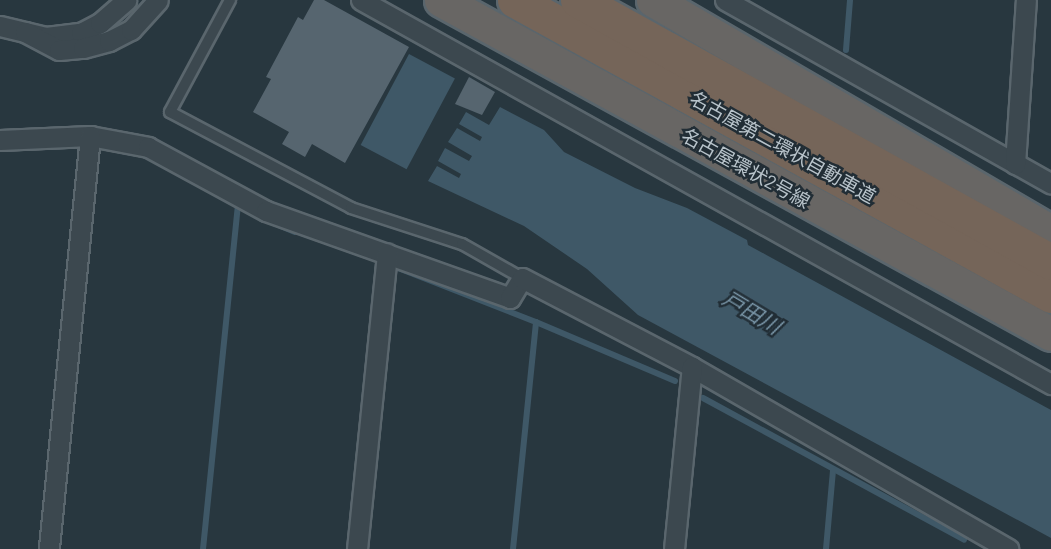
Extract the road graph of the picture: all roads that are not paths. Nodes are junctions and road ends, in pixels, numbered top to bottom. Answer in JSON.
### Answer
{"nodes":[{"id":1,"x":126,"y":0,"type":"edge"},
{"id":2,"x":158,"y":0,"type":"edge"},
{"id":3,"x":230,"y":0,"type":"edge"},
{"id":4,"x":361,"y":0,"type":"edge"},
{"id":5,"x":441,"y":0,"type":"edge"},
{"id":6,"x":514,"y":0,"type":"edge"},
{"id":7,"x":578,"y":0,"type":"edge"},
{"id":8,"x":653,"y":0,"type":"edge"},
{"id":9,"x":725,"y":0,"type":"edge"},
{"id":10,"x":1026,"y":0,"type":"edge"},
{"id":11,"x":0,"y":26,"type":"edge"},
{"id":12,"x":25,"y":32,"type":"junction"},
{"id":13,"x":90,"y":136,"type":"junction"},
{"id":14,"x":0,"y":139,"type":"edge"},
{"id":15,"x":1015,"y":164,"type":"junction"},
{"id":16,"x":1051,"y":184,"type":"edge"},
{"id":17,"x":916,"y":186,"type":"junction"},
{"id":18,"x":1051,"y":232,"type":"edge"},
{"id":19,"x":1051,"y":253,"type":"edge"},
{"id":20,"x":387,"y":254,"type":"junction"},
{"id":21,"x":1051,"y":262,"type":"edge"},
{"id":22,"x":1015,"y":275,"type":"junction"},
{"id":23,"x":522,"y":278,"type":"junction"},
{"id":24,"x":1051,"y":296,"type":"edge"},
{"id":25,"x":1051,"y":302,"type":"edge"},
{"id":26,"x":1051,"y":334,"type":"edge"},
{"id":27,"x":692,"y":367,"type":"junction"},
{"id":28,"x":1051,"y":384,"type":"edge"},
{"id":29,"x":981,"y":542,"type":"edge"},
{"id":30,"x":49,"y":549,"type":"edge"},
{"id":31,"x":357,"y":549,"type":"edge"},
{"id":32,"x":674,"y":549,"type":"edge"},
{"id":33,"x":1008,"y":549,"type":"edge"}],
"edges":[{"from":1,"to":12,"type":"street"},
{"from":2,"to":12,"type":"street"},
{"from":3,"to":23,"type":"lane"},
{"from":4,"to":28,"type":"street"},
{"from":5,"to":26,"type":"highway","name":"名古屋環状2号線"},
{"from":6,"to":22,"type":"highway","name":"名古屋第二環状自動車道"},
{"from":7,"to":17,"type":"highway","name":"名古屋第二環状自動車道"},
{"from":8,"to":18,"type":"highway"},
{"from":9,"to":15,"type":"street"},
{"from":10,"to":15,"type":"street"},
{"from":11,"to":12,"type":"street"},
{"from":13,"to":14,"type":"street"},
{"from":13,"to":20,"type":"street"},
{"from":13,"to":30,"type":"street"},
{"from":15,"to":16,"type":"street"},
{"from":17,"to":19,"type":"highway"},
{"from":17,"to":21,"type":"highway","name":"名古屋第二環状自動車道"},
{"from":20,"to":23,"type":"street"},
{"from":20,"to":31,"type":"street"},
{"from":22,"to":24,"type":"highway","name":"名古屋第二環状自動車道"},
{"from":22,"to":25,"type":"highway"},
{"from":23,"to":27,"type":"street"},
{"from":27,"to":29,"type":"street"},
{"from":27,"to":32,"type":"street"},
{"from":29,"to":33,"type":"street"}]}
